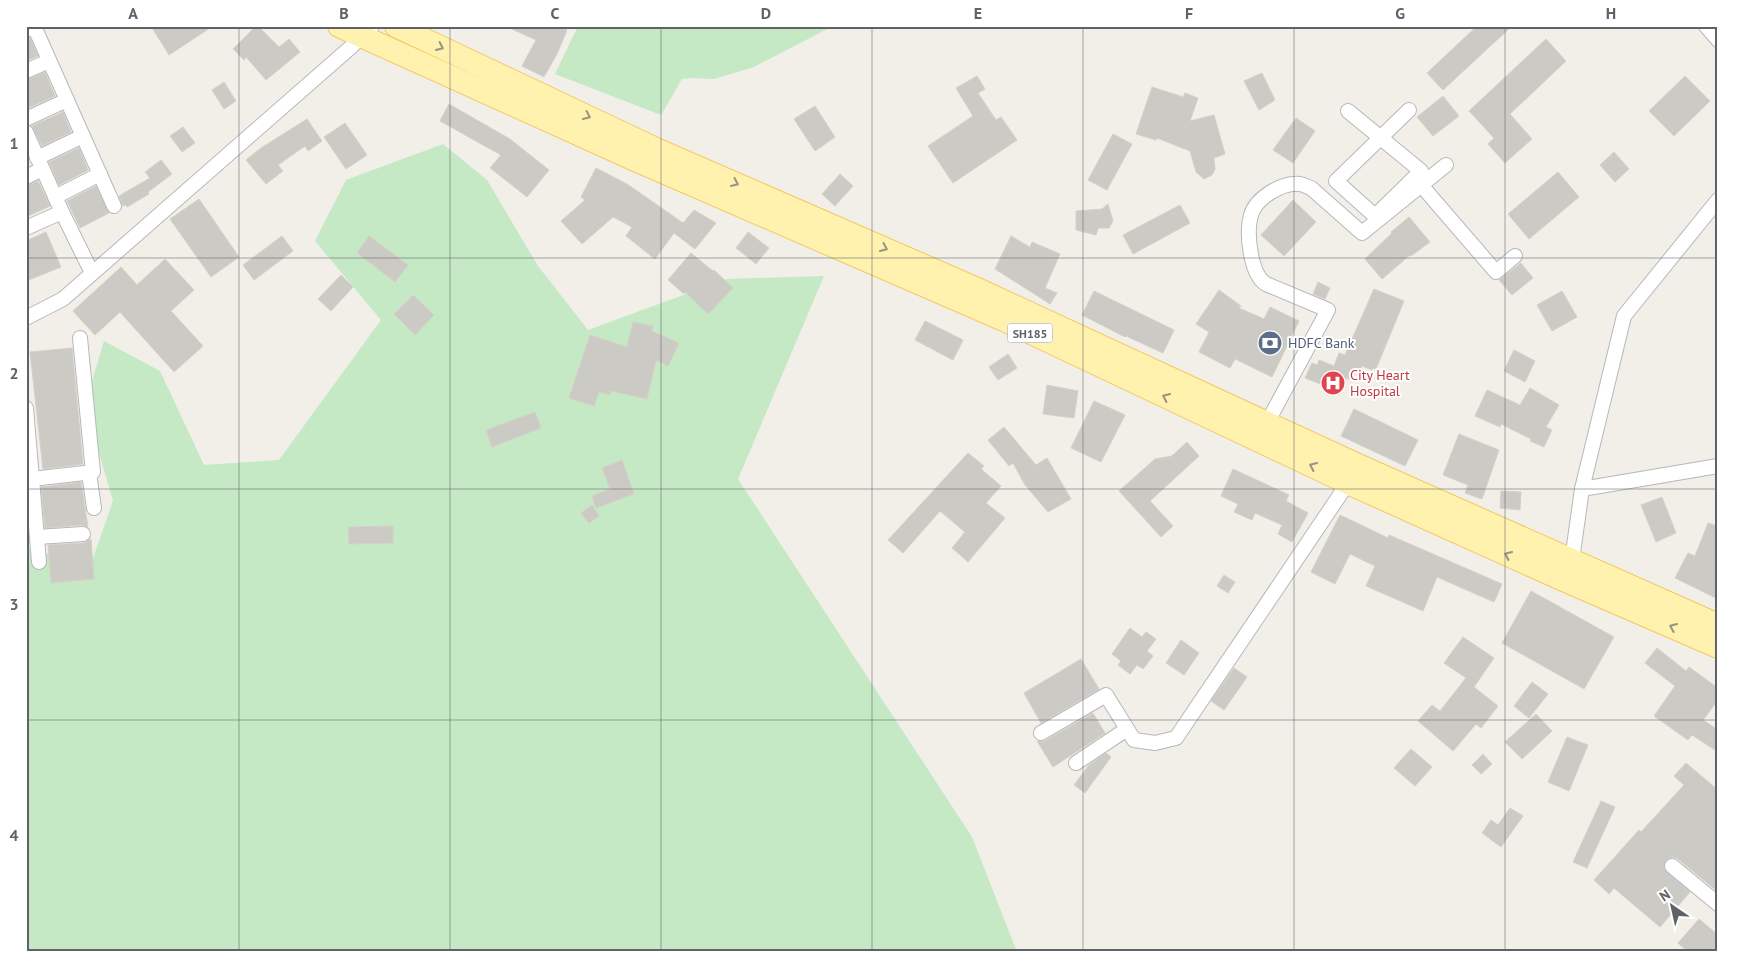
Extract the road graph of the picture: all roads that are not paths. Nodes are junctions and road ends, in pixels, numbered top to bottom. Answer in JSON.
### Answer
{"nodes":[{"id":1,"x":339,"y":26,"type":"edge"},
{"id":2,"x":396,"y":26,"type":"edge"},
{"id":3,"x":1706,"y":26,"type":"edge"},
{"id":4,"x":26,"y":30,"type":"edge"},
{"id":5,"x":367,"y":31,"type":"edge"},
{"id":6,"x":1718,"y":40,"type":"edge"},
{"id":7,"x":49,"y":61,"type":"junction"},
{"id":8,"x":26,"y":70,"type":"edge"},
{"id":9,"x":66,"y":100,"type":"junction"},
{"id":10,"x":1409,"y":110,"type":"dead end"},
{"id":11,"x":1348,"y":111,"type":"dead end"},
{"id":12,"x":26,"y":120,"type":"edge"},
{"id":13,"x":26,"y":132,"type":"edge"},
{"id":14,"x":82,"y":136,"type":"junction"},
{"id":15,"x":1381,"y":138,"type":"junction"},
{"id":16,"x":40,"y":163,"type":"junction"},
{"id":17,"x":1446,"y":165,"type":"dead end"},
{"id":18,"x":100,"y":174,"type":"junction"},
{"id":19,"x":26,"y":177,"type":"edge"},
{"id":20,"x":1336,"y":181,"type":"junction"},
{"id":21,"x":1421,"y":185,"type":"junction"},
{"id":22,"x":55,"y":197,"type":"junction"},
{"id":23,"x":1320,"y":197,"type":"junction"},
{"id":24,"x":1718,"y":200,"type":"edge"},
{"id":25,"x":114,"y":206,"type":"dead end"},
{"id":26,"x":62,"y":212,"type":"junction"},
{"id":27,"x":26,"y":228,"type":"edge"},
{"id":28,"x":1515,"y":256,"type":"dead end"},
{"id":29,"x":92,"y":273,"type":"junction"},
{"id":30,"x":26,"y":318,"type":"edge"},
{"id":31,"x":80,"y":338,"type":"dead end"},
{"id":32,"x":26,"y":408,"type":"edge"},
{"id":33,"x":1267,"y":423,"type":"junction"},
{"id":34,"x":28,"y":452,"type":"edge"},
{"id":35,"x":1718,"y":466,"type":"edge"},
{"id":36,"x":89,"y":473,"type":"junction"},
{"id":37,"x":32,"y":479,"type":"junction"},
{"id":38,"x":1348,"y":483,"type":"junction"},
{"id":39,"x":1582,"y":489,"type":"junction"},
{"id":40,"x":94,"y":508,"type":"dead end"},
{"id":41,"x":30,"y":510,"type":"edge"},
{"id":42,"x":83,"y":534,"type":"dead end"},
{"id":43,"x":37,"y":537,"type":"junction"},
{"id":44,"x":1572,"y":560,"type":"junction"},
{"id":45,"x":1547,"y":561,"type":"junction"},
{"id":46,"x":39,"y":562,"type":"dead end"},
{"id":47,"x":1718,"y":625,"type":"edge"},
{"id":48,"x":1718,"y":647,"type":"edge"},
{"id":49,"x":1127,"y":729,"type":"junction"},
{"id":50,"x":1041,"y":733,"type":"dead end"},
{"id":51,"x":1076,"y":763,"type":"dead end"},
{"id":52,"x":1672,"y":866,"type":"dead end"},
{"id":53,"x":1718,"y":904,"type":"edge"}],
"edges":[{"from":1,"to":5,"type":"main road","number":"SH185"},
{"from":2,"to":33,"type":"main road","number":"SH185","one_way":true},
{"from":3,"to":6,"type":"street"},
{"from":4,"to":7,"type":"street"},
{"from":5,"to":29,"type":"street"},
{"from":38,"to":5,"type":"main road","number":"SH185","one_way":true},
{"from":7,"to":8,"type":"street"},
{"from":7,"to":9,"type":"street"},
{"from":9,"to":12,"type":"street"},
{"from":9,"to":14,"type":"street"},
{"from":10,"to":15,"type":"street"},
{"from":11,"to":15,"type":"street"},
{"from":13,"to":16,"type":"street"},
{"from":14,"to":16,"type":"street"},
{"from":14,"to":18,"type":"street"},
{"from":15,"to":20,"type":"street"},
{"from":15,"to":20,"type":"street"},
{"from":16,"to":19,"type":"street"},
{"from":16,"to":22,"type":"street"},
{"from":17,"to":21,"type":"street"},
{"from":18,"to":22,"type":"street"},
{"from":18,"to":25,"type":"street"},
{"from":20,"to":23,"type":"street"},
{"from":21,"to":23,"type":"street"},
{"from":21,"to":28,"type":"street"},
{"from":22,"to":26,"type":"street"},
{"from":23,"to":33,"type":"street"},
{"from":24,"to":39,"type":"street"},
{"from":26,"to":27,"type":"street"},
{"from":26,"to":29,"type":"street"},
{"from":29,"to":30,"type":"street"},
{"from":31,"to":36,"type":"street"},
{"from":32,"to":34,"type":"street"},
{"from":33,"to":45,"type":"main road","number":"SH185"},
{"from":34,"to":37,"type":"street"},
{"from":35,"to":39,"type":"street"},
{"from":36,"to":37,"type":"street"},
{"from":36,"to":40,"type":"street"},
{"from":37,"to":41,"type":"street"},
{"from":45,"to":38,"type":"main road","number":"SH185","one_way":true},
{"from":38,"to":49,"type":"street"},
{"from":39,"to":44,"type":"street"},
{"from":41,"to":43,"type":"street"},
{"from":42,"to":43,"type":"street"},
{"from":43,"to":46,"type":"street"},
{"from":44,"to":45,"type":"main road","number":"SH185"},
{"from":44,"to":47,"type":"main road","number":"SH185"},
{"from":48,"to":45,"type":"main road","number":"SH185","one_way":true},
{"from":49,"to":50,"type":"street"},
{"from":49,"to":51,"type":"street"},
{"from":52,"to":53,"type":"street"}]}
